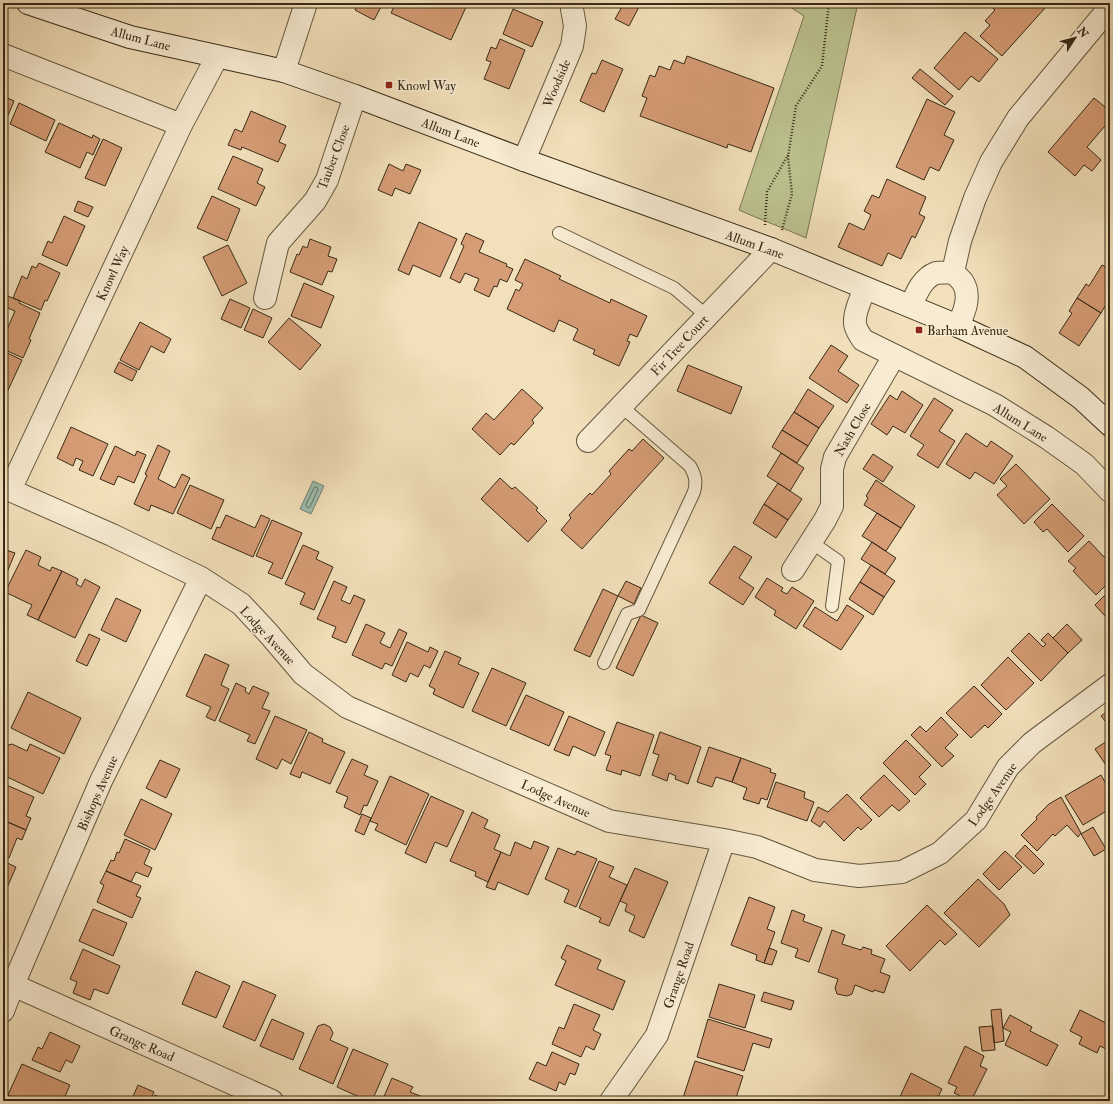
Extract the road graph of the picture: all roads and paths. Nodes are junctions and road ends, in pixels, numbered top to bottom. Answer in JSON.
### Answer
{"nodes":[{"id":1,"x":28,"y":3,"type":"edge"},
{"id":2,"x":306,"y":3,"type":"edge"},
{"id":3,"x":571,"y":3,"type":"edge"},
{"id":4,"x":829,"y":3,"type":"edge"},
{"id":5,"x":1110,"y":7,"type":"edge"},
{"id":6,"x":3,"y":55,"type":"edge"},
{"id":7,"x":217,"y":57,"type":"junction"},
{"id":8,"x":284,"y":71,"type":"junction"},
{"id":9,"x":355,"y":96,"type":"junction"},
{"id":10,"x":181,"y":125,"type":"junction"},
{"id":11,"x":789,"y":153,"type":"junction"},
{"id":12,"x":524,"y":160,"type":"junction"},
{"id":13,"x":559,"y":233,"type":"dead end"},
{"id":14,"x":772,"y":237,"type":"junction"},
{"id":15,"x":953,"y":272,"type":"junction"},
{"id":16,"x":865,"y":289,"type":"junction"},
{"id":17,"x":265,"y":298,"type":"dead end"},
{"id":18,"x":911,"y":306,"type":"junction"},
{"id":19,"x":706,"y":316,"type":"junction"},
{"id":20,"x":958,"y":326,"type":"junction"},
{"id":21,"x":894,"y":356,"type":"junction"},
{"id":22,"x":621,"y":406,"type":"junction"},
{"id":23,"x":1110,"y":425,"type":"edge"},
{"id":24,"x":588,"y":441,"type":"dead end"},
{"id":25,"x":7,"y":488,"type":"edge"},
{"id":26,"x":1110,"y":491,"type":"edge"},
{"id":27,"x":811,"y":542,"type":"junction"},
{"id":28,"x":793,"y":570,"type":"dead end"},
{"id":29,"x":200,"y":578,"type":"junction"},
{"id":30,"x":832,"y":606,"type":"dead end"},
{"id":31,"x":604,"y":663,"type":"dead end"},
{"id":32,"x":1110,"y":685,"type":"edge"},
{"id":33,"x":724,"y":840,"type":"junction"},
{"id":34,"x":13,"y":985,"type":"junction"},
{"id":35,"x":3,"y":1011,"type":"edge"},
{"id":36,"x":272,"y":1101,"type":"edge"},
{"id":37,"x":612,"y":1101,"type":"edge"}],
"edges":[{"from":1,"to":7,"type":"street","name":"Allum Lane"},
{"from":2,"to":8,"type":"street"},
{"from":3,"to":12,"type":"street","name":"Woodside"},
{"from":4,"to":11,"type":"path"},
{"from":5,"to":15,"type":"street"},
{"from":6,"to":10,"type":"street"},
{"from":7,"to":8,"type":"street","name":"Allum Lane"},
{"from":7,"to":10,"type":"street","name":"Knowl Way"},
{"from":8,"to":9,"type":"street","name":"Allum Lane"},
{"from":9,"to":12,"type":"street","name":"Allum Lane"},
{"from":9,"to":17,"type":"street","name":"Tauber Close"},
{"from":10,"to":25,"type":"street","name":"Knowl Way"},
{"from":11,"to":14,"type":"path"},
{"from":11,"to":14,"type":"path"},
{"from":12,"to":14,"type":"street","name":"Allum Lane"},
{"from":13,"to":19,"type":"lane"},
{"from":14,"to":16,"type":"street","name":"Allum Lane"},
{"from":14,"to":19,"type":"street","name":"Fir Tree Court"},
{"from":15,"to":18,"type":"street"},
{"from":15,"to":20,"type":"street"},
{"from":16,"to":18,"type":"street","name":"Allum Lane"},
{"from":16,"to":21,"type":"street","name":"Allum Lane"},
{"from":18,"to":20,"type":"street","name":"Allum Lane"},
{"from":19,"to":22,"type":"street","name":"Fir Tree Court"},
{"from":20,"to":23,"type":"street","name":"Allum Lane"},
{"from":21,"to":26,"type":"street","name":"Allum Lane"},
{"from":21,"to":27,"type":"street","name":"Nash Close"},
{"from":22,"to":24,"type":"street","name":"Fir Tree Court"},
{"from":22,"to":31,"type":"lane"},
{"from":25,"to":29,"type":"street","name":"Lodge Avenue"},
{"from":27,"to":28,"type":"street","name":"Nash Close"},
{"from":27,"to":30,"type":"lane"},
{"from":29,"to":33,"type":"street","name":"Lodge Avenue"},
{"from":29,"to":34,"type":"street","name":"Bishops Avenue"},
{"from":32,"to":33,"type":"street","name":"Lodge Avenue"},
{"from":33,"to":37,"type":"street","name":"Grange Road"},
{"from":34,"to":35,"type":"street","name":"Bishops Avenue"},
{"from":34,"to":36,"type":"street","name":"Grange Road"}]}
